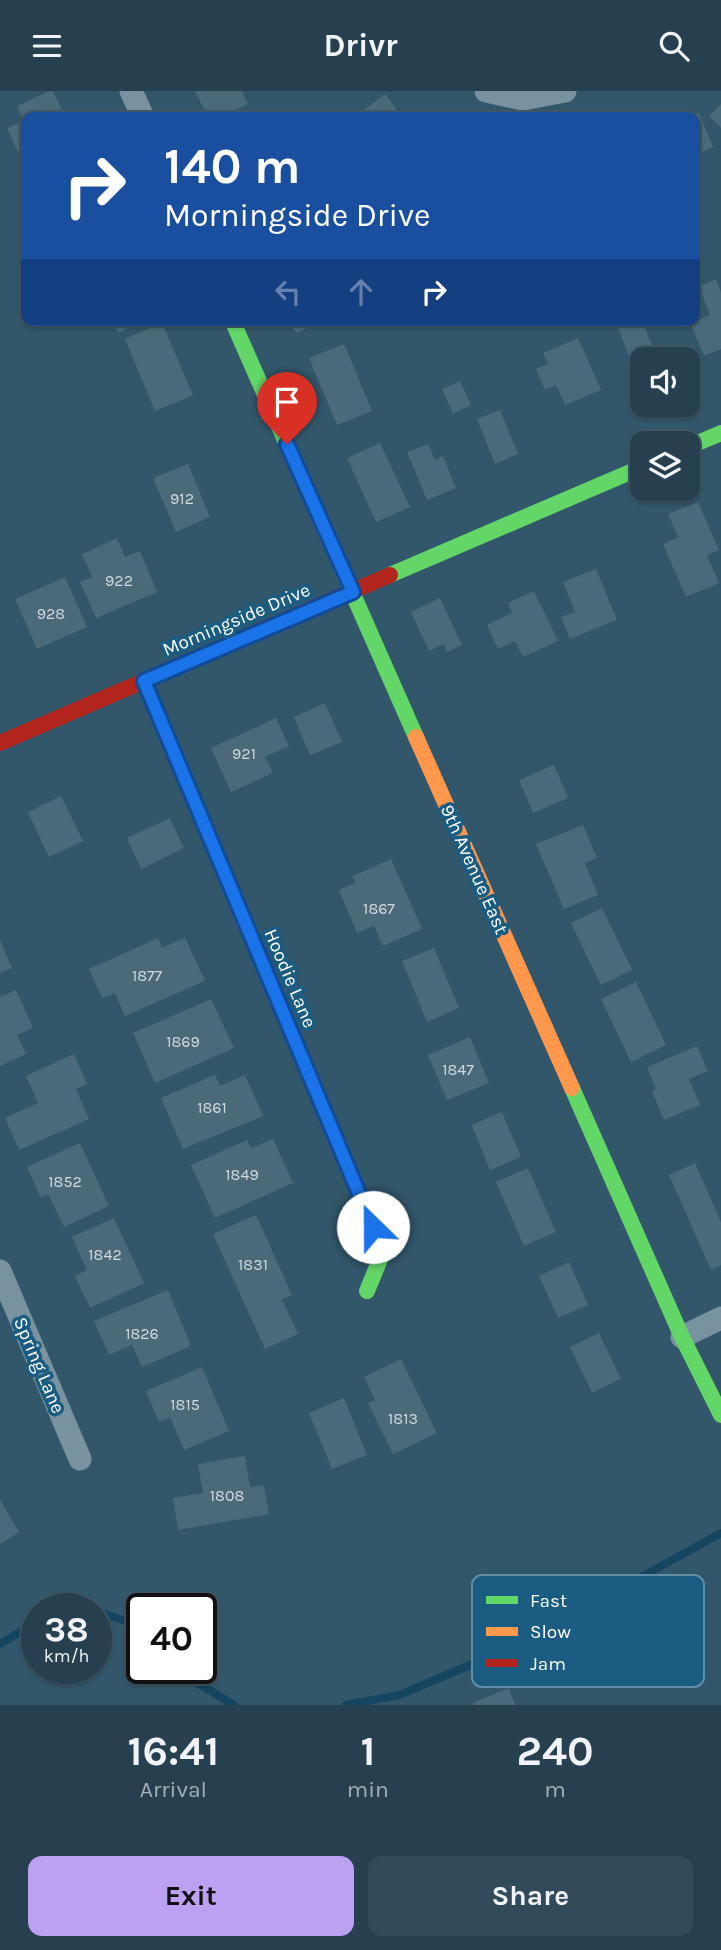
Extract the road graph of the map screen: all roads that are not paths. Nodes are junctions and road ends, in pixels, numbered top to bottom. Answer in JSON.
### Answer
{"nodes":[{"id":1,"x":131,"y":91,"type":"edge"},
{"id":2,"x":486,"y":91,"type":"edge"},
{"id":3,"x":565,"y":91,"type":"edge"},
{"id":4,"x":140,"y":112,"type":"edge"},
{"id":5,"x":235,"y":326,"type":"edge"},
{"id":6,"x":721,"y":433,"type":"edge"},
{"id":7,"x":700,"y":442,"type":"edge"},
{"id":8,"x":630,"y":472,"type":"edge"},
{"id":9,"x":353,"y":592,"type":"junction"},
{"id":10,"x":144,"y":681,"type":"junction"},
{"id":11,"x":0,"y":743,"type":"edge"},
{"id":12,"x":0,"y":1271,"type":"edge"},
{"id":13,"x":367,"y":1291,"type":"dead end"},
{"id":14,"x":721,"y":1318,"type":"edge"},
{"id":15,"x":682,"y":1337,"type":"junction"},
{"id":16,"x":721,"y":1415,"type":"edge"},
{"id":17,"x":80,"y":1459,"type":"dead end"}],
"edges":[{"from":1,"to":4,"type":"street"},
{"from":2,"to":3,"type":"street"},
{"from":5,"to":9,"type":"street","name":"9th Avenue East"},
{"from":6,"to":7,"type":"street"},
{"from":8,"to":9,"type":"street","name":"Morningside Drive"},
{"from":9,"to":10,"type":"street","name":"Morningside Drive"},
{"from":9,"to":15,"type":"street","name":"9th Avenue East"},
{"from":10,"to":11,"type":"street","name":"Morningside Drive"},
{"from":10,"to":13,"type":"street","name":"Hoodie Lane"},
{"from":12,"to":17,"type":"street","name":"Spring Lane"},
{"from":14,"to":15,"type":"street"},
{"from":15,"to":16,"type":"street","name":"9th Avenue East"}]}
